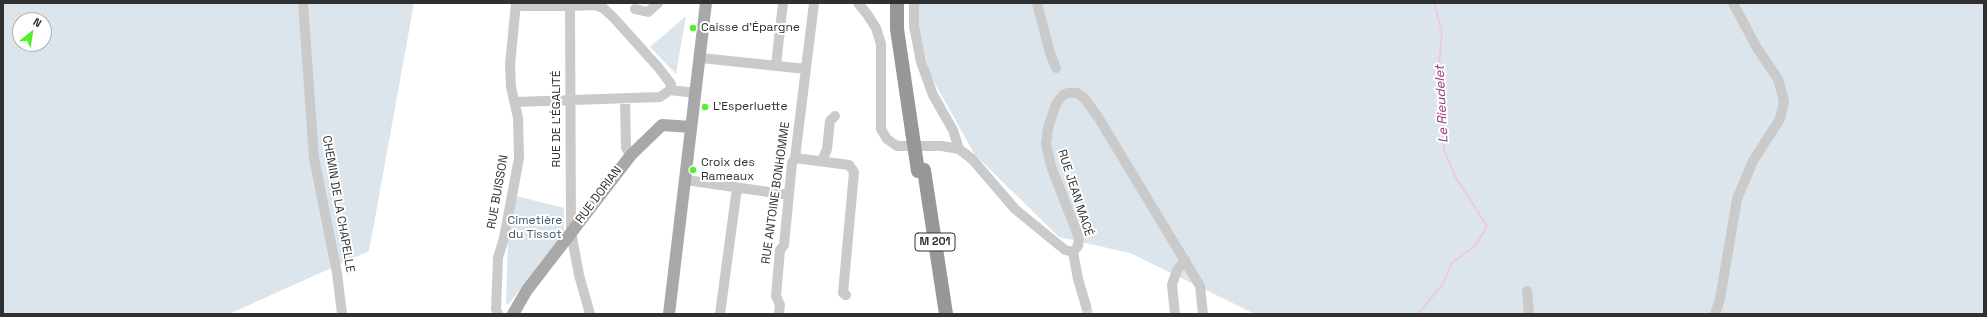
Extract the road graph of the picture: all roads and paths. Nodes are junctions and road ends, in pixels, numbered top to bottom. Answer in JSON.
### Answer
{"nodes":[{"id":1,"x":303,"y":3,"type":"edge"},
{"id":2,"x":658,"y":3,"type":"edge"},
{"id":3,"x":706,"y":3,"type":"edge"},
{"id":4,"x":783,"y":3,"type":"edge"},
{"id":5,"x":814,"y":3,"type":"edge"},
{"id":6,"x":858,"y":3,"type":"edge"},
{"id":7,"x":897,"y":3,"type":"edge"},
{"id":8,"x":902,"y":3,"type":"edge"},
{"id":9,"x":914,"y":3,"type":"edge"},
{"id":10,"x":1037,"y":3,"type":"edge"},
{"id":11,"x":1733,"y":3,"type":"edge"},
{"id":12,"x":595,"y":4,"type":"edge"},
{"id":13,"x":516,"y":5,"type":"edge"},
{"id":14,"x":570,"y":6,"type":"junction"},
{"id":15,"x":635,"y":9,"type":"dead end"},
{"id":16,"x":700,"y":58,"type":"junction"},
{"id":17,"x":776,"y":65,"type":"junction"},
{"id":18,"x":1056,"y":68,"type":"dead end"},
{"id":19,"x":806,"y":69,"type":"junction"},
{"id":20,"x":670,"y":87,"type":"junction"},
{"id":21,"x":696,"y":93,"type":"junction"},
{"id":22,"x":625,"y":98,"type":"junction"},
{"id":23,"x":570,"y":101,"type":"junction"},
{"id":24,"x":515,"y":102,"type":"junction"},
{"id":25,"x":835,"y":116,"type":"dead end"},
{"id":26,"x":691,"y":127,"type":"junction"},
{"id":27,"x":916,"y":131,"type":"junction"},
{"id":28,"x":959,"y":149,"type":"junction"},
{"id":29,"x":631,"y":155,"type":"junction"},
{"id":30,"x":795,"y":158,"type":"junction"},
{"id":31,"x":822,"y":161,"type":"junction"},
{"id":32,"x":921,"y":170,"type":"junction"},
{"id":33,"x":686,"y":180,"type":"junction"},
{"id":34,"x":736,"y":188,"type":"junction"},
{"id":35,"x":789,"y":195,"type":"junction"},
{"id":36,"x":571,"y":232,"type":"junction"},
{"id":37,"x":1073,"y":252,"type":"junction"},
{"id":38,"x":1185,"y":260,"type":"junction"},
{"id":39,"x":1527,"y":291,"type":"dead end"},
{"id":40,"x":846,"y":295,"type":"dead end"},
{"id":41,"x":1086,"y":306,"type":"tunnel mouth"},
{"id":42,"x":342,"y":314,"type":"edge"},
{"id":43,"x":498,"y":314,"type":"edge"},
{"id":44,"x":513,"y":314,"type":"edge"},
{"id":45,"x":590,"y":314,"type":"edge"},
{"id":46,"x":669,"y":314,"type":"edge"},
{"id":47,"x":720,"y":314,"type":"edge"},
{"id":48,"x":779,"y":314,"type":"edge"},
{"id":49,"x":939,"y":314,"type":"edge"},
{"id":50,"x":946,"y":314,"type":"edge"},
{"id":51,"x":1175,"y":314,"type":"edge"},
{"id":52,"x":1204,"y":314,"type":"edge"},
{"id":53,"x":1529,"y":314,"type":"edge"},
{"id":54,"x":1715,"y":314,"type":"edge"}],
"edges":[{"from":1,"to":42,"type":"street","name":"CHEMIN DE LA CHAPELLE"},
{"from":2,"to":15,"type":"street"},
{"from":3,"to":16,"type":"main road"},
{"from":4,"to":17,"type":"street"},
{"from":5,"to":19,"type":"street","name":"RUE ANTOINE BONHOMME"},
{"from":6,"to":28,"type":"street"},
{"from":7,"to":27,"type":"highway","number":"M 201"},
{"from":8,"to":27,"type":"highway","number":"M 201"},
{"from":9,"to":28,"type":"street"},
{"from":10,"to":18,"type":"street"},
{"from":11,"to":54,"type":"street"},
{"from":12,"to":14,"type":"street"},
{"from":12,"to":20,"type":"street"},
{"from":13,"to":14,"type":"street"},
{"from":13,"to":24,"type":"street","name":"RUE BUISSON"},
{"from":14,"to":23,"type":"street","name":"RUE DE L'ÉGALITÉ"},
{"from":16,"to":17,"type":"street"},
{"from":16,"to":21,"type":"main road"},
{"from":17,"to":19,"type":"street"},
{"from":19,"to":30,"type":"street","name":"RUE ANTOINE BONHOMME"},
{"from":20,"to":21,"type":"street"},
{"from":20,"to":22,"type":"street"},
{"from":21,"to":26,"type":"main road"},
{"from":22,"to":23,"type":"street"},
{"from":22,"to":29,"type":"street"},
{"from":23,"to":24,"type":"street"},
{"from":23,"to":36,"type":"street","name":"RUE DE L'ÉGALITÉ"},
{"from":24,"to":43,"type":"street","name":"RUE BUISSON"},
{"from":25,"to":31,"type":"street"},
{"from":26,"to":29,"type":"main road","name":"RUE DORIAN"},
{"from":26,"to":33,"type":"main road"},
{"from":27,"to":32,"type":"highway","number":"M 201","bridge":true},
{"from":28,"to":37,"type":"street","name":"RUE JEAN MACÉ"},
{"from":29,"to":36,"type":"main road","name":"RUE DORIAN"},
{"from":30,"to":31,"type":"street"},
{"from":30,"to":35,"type":"street","name":"RUE ANTOINE BONHOMME"},
{"from":31,"to":40,"type":"street"},
{"from":32,"to":49,"type":"highway","number":"M 201"},
{"from":32,"to":50,"type":"highway","number":"M 201"},
{"from":33,"to":34,"type":"street"},
{"from":33,"to":46,"type":"main road"},
{"from":34,"to":35,"type":"street"},
{"from":34,"to":47,"type":"street"},
{"from":35,"to":48,"type":"street","name":"RUE ANTOINE BONHOMME"},
{"from":36,"to":44,"type":"main road","name":"RUE DORIAN"},
{"from":36,"to":45,"type":"street","name":"RUE DE L'ÉGALITÉ"},
{"from":37,"to":38,"type":"street","name":"RUE JEAN MACÉ"},
{"from":37,"to":41,"type":"street"},
{"from":38,"to":51,"type":"street"},
{"from":38,"to":52,"type":"street"},
{"from":39,"to":53,"type":"street"}]}
